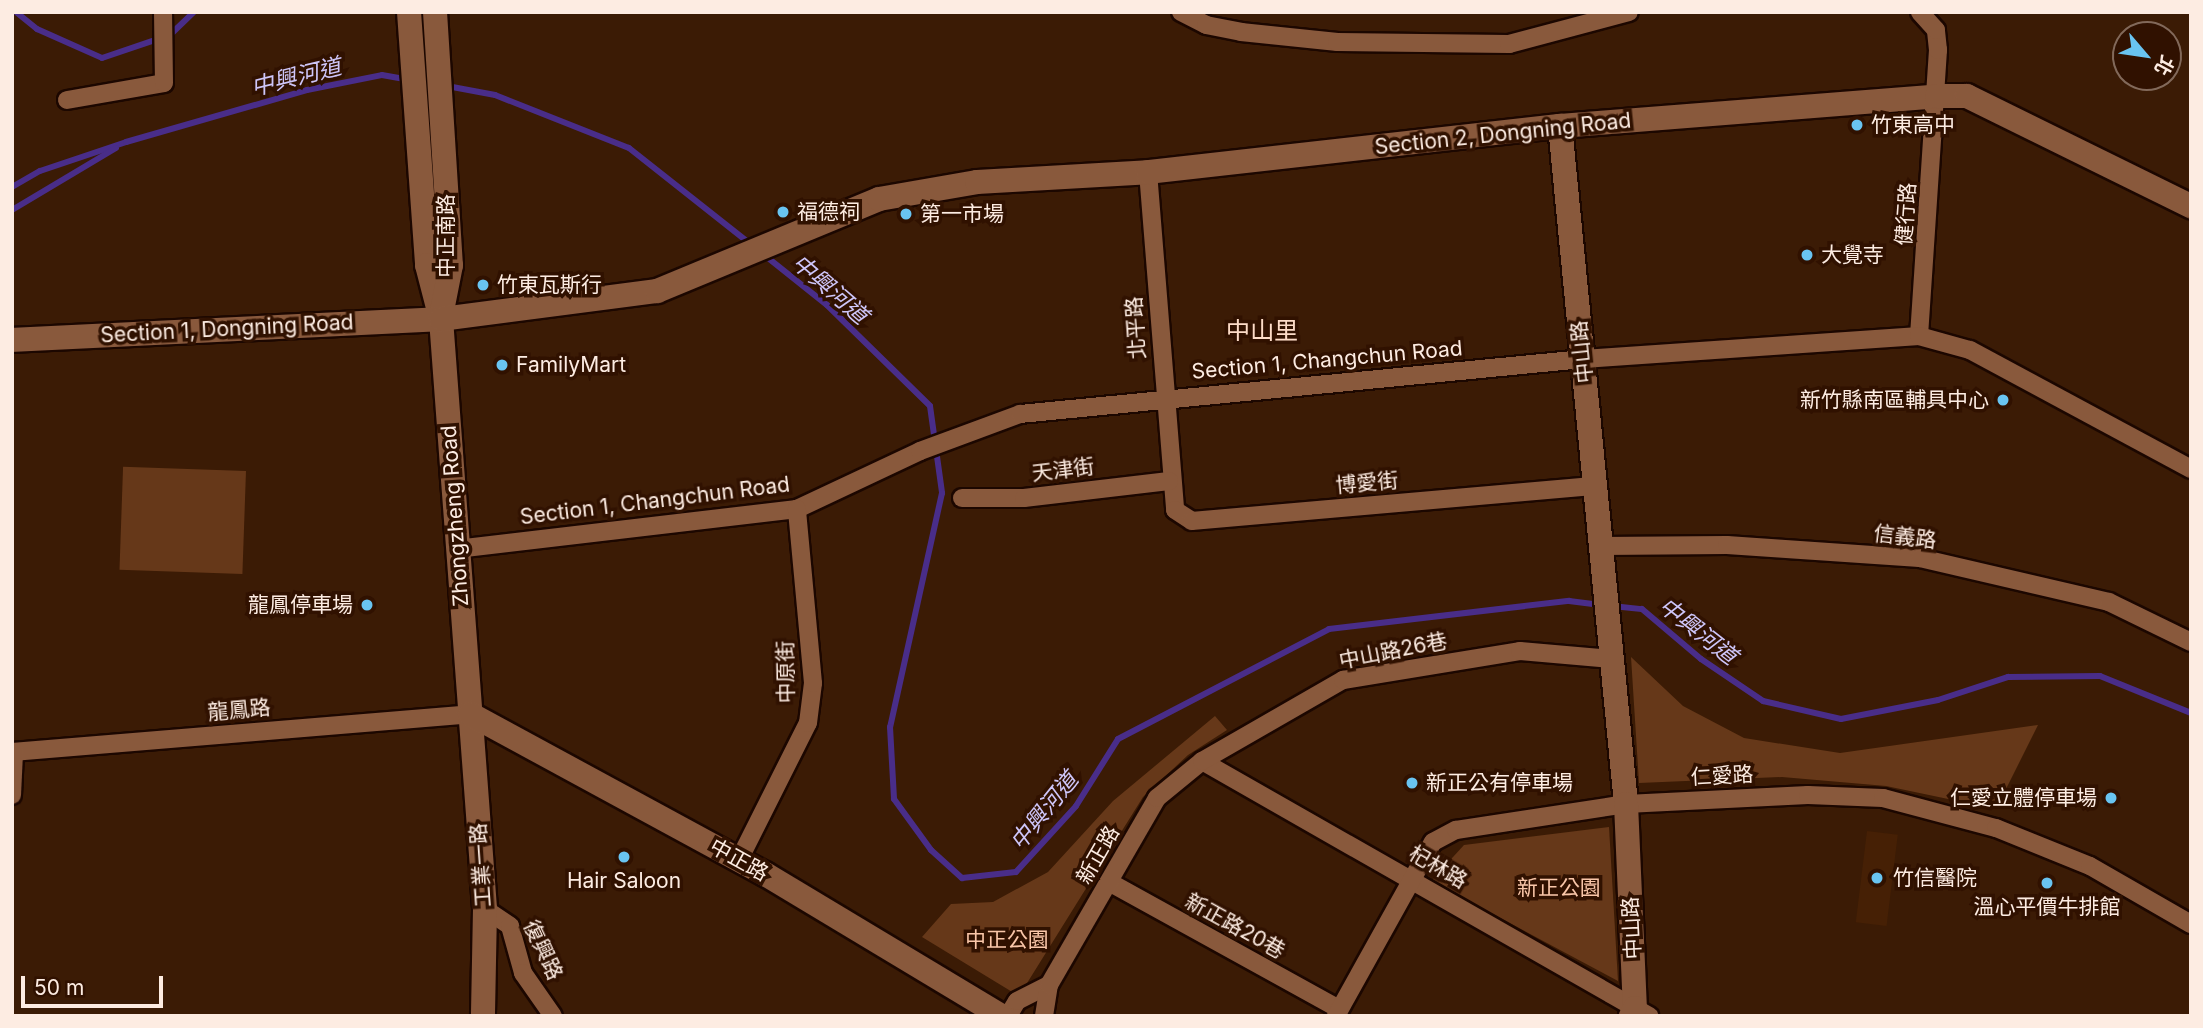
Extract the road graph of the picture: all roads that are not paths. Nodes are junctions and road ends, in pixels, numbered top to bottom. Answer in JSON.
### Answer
{"nodes":[{"id":1,"x":409,"y":12,"type":"edge"},
{"id":2,"x":435,"y":12,"type":"edge"},
{"id":3,"x":1181,"y":12,"type":"edge"},
{"id":4,"x":1629,"y":12,"type":"edge"},
{"id":5,"x":1930,"y":14,"type":"edge"},
{"id":6,"x":163,"y":18,"type":"edge"},
{"id":7,"x":1937,"y":96,"type":"junction"},
{"id":8,"x":67,"y":100,"type":"dead end"},
{"id":9,"x":1560,"y":126,"type":"junction"},
{"id":10,"x":1148,"y":172,"type":"junction"},
{"id":11,"x":2191,"y":206,"type":"edge"},
{"id":12,"x":441,"y":319,"type":"junction"},
{"id":13,"x":1919,"y":336,"type":"junction"},
{"id":14,"x":12,"y":340,"type":"edge"},
{"id":15,"x":1583,"y":359,"type":"junction"},
{"id":16,"x":1163,"y":397,"type":"junction"},
{"id":17,"x":2191,"y":469,"type":"edge"},
{"id":18,"x":1169,"y":481,"type":"junction"},
{"id":19,"x":1595,"y":486,"type":"junction"},
{"id":20,"x":962,"y":498,"type":"dead end"},
{"id":21,"x":797,"y":509,"type":"junction"},
{"id":22,"x":1601,"y":546,"type":"junction"},
{"id":23,"x":457,"y":549,"type":"junction"},
{"id":24,"x":2191,"y":642,"type":"edge"},
{"id":25,"x":1612,"y":659,"type":"junction"},
{"id":26,"x":470,"y":714,"type":"junction"},
{"id":27,"x":13,"y":752,"type":"edge"},
{"id":28,"x":1202,"y":761,"type":"junction"},
{"id":29,"x":12,"y":795,"type":"edge"},
{"id":30,"x":1626,"y":804,"type":"junction"},
{"id":31,"x":739,"y":860,"type":"junction"},
{"id":32,"x":1410,"y":877,"type":"junction"},
{"id":33,"x":1109,"y":882,"type":"junction"},
{"id":34,"x":485,"y":909,"type":"junction"},
{"id":35,"x":2191,"y":924,"type":"edge"},
{"id":36,"x":1049,"y":985,"type":"junction"},
{"id":37,"x":1337,"y":1013,"type":"edge"},
{"id":38,"x":1638,"y":1013,"type":"edge"},
{"id":39,"x":483,"y":1016,"type":"edge"},
{"id":40,"x":553,"y":1016,"type":"edge"},
{"id":41,"x":1001,"y":1016,"type":"edge"},
{"id":42,"x":1009,"y":1016,"type":"edge"},
{"id":43,"x":1044,"y":1016,"type":"edge"}],
"edges":[{"from":1,"to":12,"type":"street","name":"中正南路"},
{"from":2,"to":12,"type":"street","name":"中正南路"},
{"from":3,"to":4,"type":"street"},
{"from":5,"to":7,"type":"street","name":"健行路"},
{"from":6,"to":8,"type":"street"},
{"from":7,"to":9,"type":"street","name":"Section 2, Dongning Road"},
{"from":7,"to":11,"type":"street","name":"Section 2, Dongning Road"},
{"from":7,"to":13,"type":"street","name":"健行路"},
{"from":9,"to":10,"type":"street","name":"Section 2, Dongning Road"},
{"from":9,"to":15,"type":"street","name":"中山路"},
{"from":10,"to":12,"type":"street","name":"Section 2, Dongning Road"},
{"from":10,"to":16,"type":"street","name":"北平路"},
{"from":12,"to":14,"type":"street","name":"Section 1, Dongning Road"},
{"from":12,"to":23,"type":"street","name":"Zhongzheng Road"},
{"from":13,"to":15,"type":"street","name":"Section 1, Changchun Road"},
{"from":13,"to":17,"type":"street","name":"Section 1, Changchun Road"},
{"from":15,"to":16,"type":"street","name":"Section 1, Changchun Road"},
{"from":15,"to":19,"type":"street","name":"中山路"},
{"from":16,"to":18,"type":"street","name":"北平路"},
{"from":16,"to":21,"type":"street","name":"Section 1, Changchun Road"},
{"from":18,"to":19,"type":"street","name":"博愛街"},
{"from":18,"to":20,"type":"street","name":"天津街"},
{"from":19,"to":22,"type":"street","name":"中山路"},
{"from":21,"to":23,"type":"street","name":"Section 1, Changchun Road"},
{"from":21,"to":31,"type":"street","name":"中原街"},
{"from":22,"to":24,"type":"street","name":"信義路"},
{"from":22,"to":25,"type":"street","name":"中山路"},
{"from":23,"to":26,"type":"street","name":"Zhongzheng Road"},
{"from":25,"to":28,"type":"street","name":"中山路26巷"},
{"from":25,"to":30,"type":"street","name":"中山路"},
{"from":26,"to":27,"type":"street","name":"龍鳳路"},
{"from":26,"to":31,"type":"street","name":"中正路"},
{"from":26,"to":34,"type":"street","name":"工業一路"},
{"from":27,"to":29,"type":"street"},
{"from":28,"to":32,"type":"street","name":"杞林路"},
{"from":28,"to":33,"type":"street","name":"新正路"},
{"from":30,"to":32,"type":"street","name":"仁愛路"},
{"from":30,"to":35,"type":"street","name":"仁愛路"},
{"from":30,"to":38,"type":"street","name":"中山路"},
{"from":31,"to":41,"type":"street","name":"中正路"},
{"from":32,"to":37,"type":"street","name":"仁愛路"},
{"from":32,"to":38,"type":"street","name":"杞林路"},
{"from":33,"to":36,"type":"street","name":"新正路"},
{"from":33,"to":37,"type":"street","name":"新正路20巷"},
{"from":34,"to":39,"type":"street","name":"工業一路"},
{"from":34,"to":40,"type":"street","name":"復興路"},
{"from":36,"to":42,"type":"street"},
{"from":36,"to":43,"type":"street","name":"新正路"}]}
